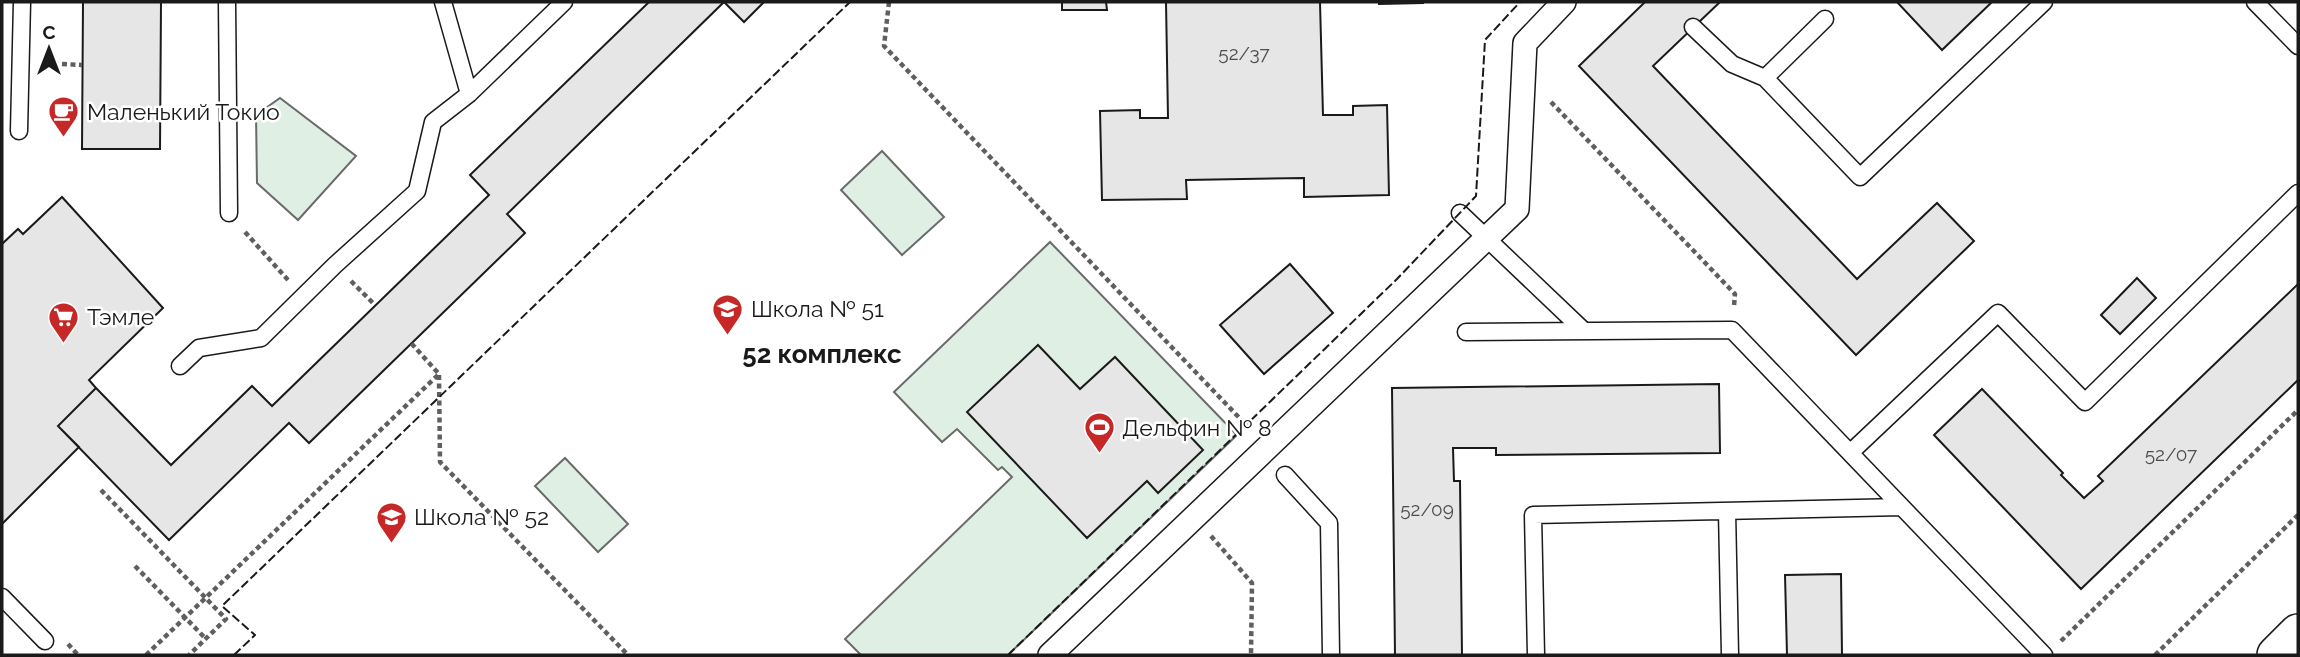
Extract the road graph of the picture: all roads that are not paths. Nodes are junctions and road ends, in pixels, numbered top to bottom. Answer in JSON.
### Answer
{"nodes":[{"id":1,"x":22,"y":2,"type":"edge"},
{"id":2,"x":227,"y":2,"type":"edge"},
{"id":3,"x":443,"y":2,"type":"edge"},
{"id":4,"x":564,"y":2,"type":"edge"},
{"id":5,"x":1564,"y":2,"type":"edge"},
{"id":6,"x":2044,"y":2,"type":"edge"},
{"id":7,"x":2255,"y":2,"type":"edge"},
{"id":8,"x":1825,"y":19,"type":"dead end"},
{"id":9,"x":1693,"y":27,"type":"dead end"},
{"id":10,"x":2298,"y":46,"type":"edge"},
{"id":11,"x":1765,"y":78,"type":"junction"},
{"id":12,"x":469,"y":93,"type":"junction"},
{"id":13,"x":19,"y":131,"type":"dead end"},
{"id":14,"x":2298,"y":193,"type":"edge"},
{"id":15,"x":229,"y":213,"type":"road end"},
{"id":16,"x":1460,"y":213,"type":"dead end"},
{"id":17,"x":1486,"y":238,"type":"junction"},
{"id":18,"x":1584,"y":331,"type":"junction"},
{"id":19,"x":1466,"y":332,"type":"dead end"},
{"id":20,"x":180,"y":366,"type":"dead end"},
{"id":21,"x":1850,"y":453,"type":"junction"},
{"id":22,"x":1285,"y":475,"type":"dead end"},
{"id":23,"x":1902,"y":507,"type":"junction"},
{"id":24,"x":1727,"y":511,"type":"junction"},
{"id":25,"x":2,"y":597,"type":"edge"},
{"id":26,"x":2298,"y":634,"type":"edge"},
{"id":27,"x":45,"y":641,"type":"dead end"},
{"id":28,"x":2050,"y":650,"type":"edge"},
{"id":29,"x":1050,"y":655,"type":"edge"},
{"id":30,"x":1331,"y":655,"type":"edge"},
{"id":31,"x":1536,"y":655,"type":"edge"},
{"id":32,"x":1730,"y":655,"type":"edge"},
{"id":33,"x":2276,"y":655,"type":"edge"}],
"edges":[{"from":1,"to":13,"type":"lane"},
{"from":2,"to":15,"type":"lane"},
{"from":3,"to":12,"type":"lane"},
{"from":4,"to":12,"type":"lane"},
{"from":5,"to":17,"type":"street"},
{"from":6,"to":11,"type":"lane"},
{"from":7,"to":10,"type":"lane"},
{"from":8,"to":11,"type":"lane"},
{"from":9,"to":11,"type":"lane"},
{"from":12,"to":20,"type":"lane"},
{"from":14,"to":21,"type":"lane"},
{"from":16,"to":17,"type":"lane"},
{"from":17,"to":18,"type":"lane"},
{"from":17,"to":29,"type":"street"},
{"from":18,"to":19,"type":"lane"},
{"from":18,"to":21,"type":"lane"},
{"from":21,"to":23,"type":"lane"},
{"from":22,"to":30,"type":"lane"},
{"from":23,"to":24,"type":"lane"},
{"from":23,"to":28,"type":"lane"},
{"from":24,"to":31,"type":"lane"},
{"from":24,"to":32,"type":"lane"},
{"from":25,"to":27,"type":"lane"},
{"from":26,"to":33,"type":"street"}]}
